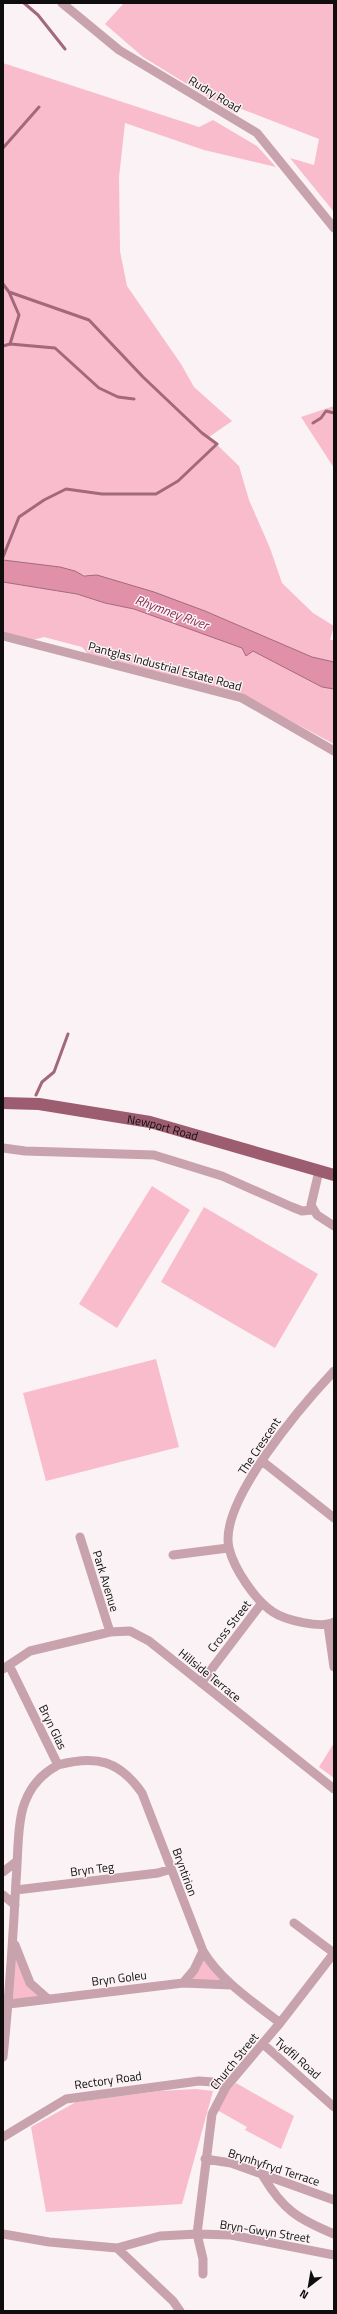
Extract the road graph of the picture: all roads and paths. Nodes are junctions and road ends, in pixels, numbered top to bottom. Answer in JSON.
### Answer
{"nodes":[{"id":1,"x":62,"y":3,"type":"edge"},
{"id":2,"x":334,"y":228,"type":"edge"},
{"id":3,"x":3,"y":636,"type":"edge"},
{"id":4,"x":334,"y":751,"type":"edge"},
{"id":5,"x":3,"y":1103,"type":"edge"},
{"id":6,"x":3,"y":1148,"type":"edge"},
{"id":7,"x":319,"y":1170,"type":"junction"},
{"id":8,"x":334,"y":1175,"type":"edge"},
{"id":9,"x":312,"y":1210,"type":"junction"},
{"id":10,"x":334,"y":1226,"type":"edge"},
{"id":11,"x":334,"y":1372,"type":"edge"},
{"id":12,"x":262,"y":1460,"type":"junction"},
{"id":13,"x":334,"y":1518,"type":"edge"},
{"id":14,"x":80,"y":1537,"type":"dead end"},
{"id":15,"x":228,"y":1548,"type":"junction"},
{"id":16,"x":173,"y":1555,"type":"dead end"},
{"id":17,"x":261,"y":1604,"type":"junction"},
{"id":18,"x":331,"y":1624,"type":"edge"},
{"id":19,"x":110,"y":1632,"type":"junction"},
{"id":20,"x":334,"y":1666,"type":"edge"},
{"id":21,"x":6,"y":1667,"type":"edge"},
{"id":22,"x":201,"y":1683,"type":"junction"},
{"id":23,"x":58,"y":1765,"type":"junction"},
{"id":24,"x":334,"y":1789,"type":"edge"},
{"id":25,"x":17,"y":1861,"type":"junction"},
{"id":26,"x":171,"y":1869,"type":"junction"},
{"id":27,"x":3,"y":1872,"type":"edge"},
{"id":28,"x":16,"y":1890,"type":"junction"},
{"id":29,"x":3,"y":1895,"type":"edge"},
{"id":30,"x":15,"y":1905,"type":"junction"},
{"id":31,"x":294,"y":1923,"type":"dead end"},
{"id":32,"x":13,"y":1941,"type":"junction"},
{"id":33,"x":203,"y":1950,"type":"junction"},
{"id":34,"x":334,"y":1953,"type":"edge"},
{"id":35,"x":183,"y":1983,"type":"junction"},
{"id":36,"x":232,"y":1985,"type":"junction"},
{"id":37,"x":48,"y":1999,"type":"junction"},
{"id":38,"x":9,"y":2004,"type":"junction"},
{"id":39,"x":280,"y":2023,"type":"junction"},
{"id":40,"x":263,"y":2044,"type":"junction"},
{"id":41,"x":3,"y":2057,"type":"edge"},
{"id":42,"x":226,"y":2087,"type":"junction"},
{"id":43,"x":334,"y":2107,"type":"edge"},
{"id":44,"x":3,"y":2137,"type":"edge"},
{"id":45,"x":205,"y":2159,"type":"junction"},
{"id":46,"x":264,"y":2176,"type":"junction"},
{"id":47,"x":334,"y":2200,"type":"edge"},
{"id":48,"x":3,"y":2234,"type":"edge"},
{"id":49,"x":197,"y":2234,"type":"junction"},
{"id":50,"x":334,"y":2234,"type":"edge"},
{"id":51,"x":117,"y":2248,"type":"junction"},
{"id":52,"x":334,"y":2255,"type":"edge"},
{"id":53,"x":203,"y":2274,"type":"dead end"},
{"id":54,"x":180,"y":2311,"type":"edge"}],
"edges":[{"from":1,"to":2,"type":"street","name":"Rudry Road"},
{"from":3,"to":4,"type":"street","name":"Pantglas Industrial Estate Road"},
{"from":5,"to":7,"type":"main road","name":"Newport Road"},
{"from":6,"to":9,"type":"street"},
{"from":7,"to":8,"type":"main road","name":"Newport Road"},
{"from":7,"to":9,"type":"street"},
{"from":9,"to":10,"type":"street"},
{"from":11,"to":12,"type":"street","name":"The Crescent"},
{"from":12,"to":13,"type":"street"},
{"from":12,"to":15,"type":"street","name":"The Crescent"},
{"from":14,"to":19,"type":"street","name":"Park Avenue"},
{"from":15,"to":16,"type":"street"},
{"from":15,"to":17,"type":"street"},
{"from":17,"to":18,"type":"street"},
{"from":17,"to":22,"type":"street","name":"Cross Street"},
{"from":18,"to":20,"type":"street"},
{"from":19,"to":21,"type":"street","name":"Hillside Terrace"},
{"from":19,"to":22,"type":"street","name":"Hillside Terrace"},
{"from":21,"to":23,"type":"street","name":"Bryn Glas"},
{"from":22,"to":24,"type":"street","name":"Hillside Terrace"},
{"from":23,"to":25,"type":"street","name":"Bryn Glas"},
{"from":23,"to":26,"type":"street","name":"Bryntirion"},
{"from":25,"to":27,"type":"street"},
{"from":25,"to":28,"type":"street","name":"Bryn Glas"},
{"from":26,"to":28,"type":"street","name":"Bryn Teg"},
{"from":26,"to":33,"type":"street","name":"Bryntirion"},
{"from":28,"to":30,"type":"street","name":"Bryn Glas"},
{"from":29,"to":30,"type":"street"},
{"from":30,"to":32,"type":"street","name":"Bryn Glas"},
{"from":31,"to":34,"type":"street"},
{"from":32,"to":37,"type":"street","name":"Bryn Glas"},
{"from":32,"to":38,"type":"street","name":"Bryn Glas"},
{"from":33,"to":35,"type":"street"},
{"from":33,"to":36,"type":"street","name":"Bryntirion"},
{"from":34,"to":39,"type":"street","name":"Church Street"},
{"from":35,"to":36,"type":"street","name":"Bryn Goleu"},
{"from":35,"to":37,"type":"street","name":"Bryn Goleu"},
{"from":36,"to":39,"type":"street","name":"Bryntirion"},
{"from":37,"to":38,"type":"street","name":"Bryn Goleu"},
{"from":38,"to":41,"type":"street","name":"Bryn Glas"},
{"from":39,"to":40,"type":"street","name":"Church Street"},
{"from":40,"to":42,"type":"street","name":"Church Street"},
{"from":40,"to":43,"type":"street","name":"Tydfil Road"},
{"from":42,"to":44,"type":"street","name":"Rectory Road"},
{"from":42,"to":45,"type":"street","name":"Church Street"},
{"from":45,"to":46,"type":"street","name":"Brynhyfryd Terrace"},
{"from":45,"to":49,"type":"street","name":"Church Street"},
{"from":46,"to":47,"type":"street","name":"Brynhyfryd Terrace"},
{"from":46,"to":50,"type":"street"},
{"from":48,"to":51,"type":"street","name":"Bryn-Gwyn Street"},
{"from":49,"to":51,"type":"street","name":"Bryn-Gwyn Street"},
{"from":49,"to":52,"type":"street","name":"Bryn-Gwyn Street"},
{"from":49,"to":53,"type":"street","name":"Church Street"},
{"from":51,"to":54,"type":"street"}]}
